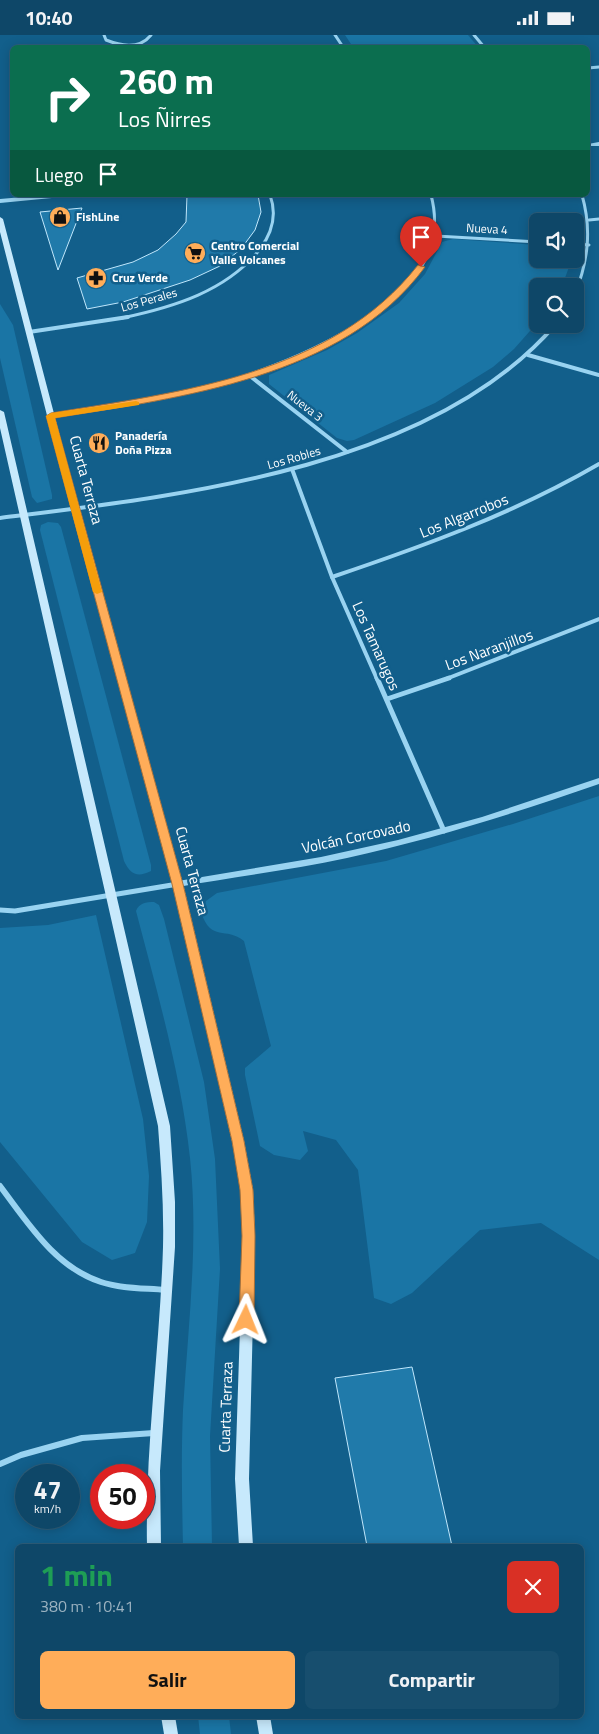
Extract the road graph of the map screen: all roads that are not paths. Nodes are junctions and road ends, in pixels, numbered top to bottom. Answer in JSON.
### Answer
{"nodes":[{"id":1,"x":104,"y":35,"type":"edge"},
{"id":2,"x":151,"y":35,"type":"edge"},
{"id":3,"x":474,"y":35,"type":"edge"},
{"id":4,"x":482,"y":45,"type":"edge"},
{"id":5,"x":41,"y":197,"type":"edge"},
{"id":6,"x":271,"y":197,"type":"edge"},
{"id":7,"x":431,"y":197,"type":"edge"},
{"id":8,"x":583,"y":197,"type":"edge"},
{"id":9,"x":0,"y":201,"type":"edge"},
{"id":10,"x":0,"y":219,"type":"edge"},
{"id":11,"x":599,"y":219,"type":"edge"},
{"id":12,"x":589,"y":220,"type":"junction"},
{"id":13,"x":436,"y":236,"type":"junction"},
{"id":14,"x":529,"y":241,"type":"edge"},
{"id":15,"x":584,"y":245,"type":"edge"},
{"id":16,"x":589,"y":245,"type":"junction"},
{"id":17,"x":581,"y":278,"type":"edge"},
{"id":18,"x":29,"y":332,"type":"junction"},
{"id":19,"x":548,"y":333,"type":"edge"},
{"id":20,"x":528,"y":355,"type":"junction"},
{"id":21,"x":599,"y":375,"type":"edge"},
{"id":22,"x":250,"y":376,"type":"junction"},
{"id":23,"x":0,"y":412,"type":"edge"},
{"id":24,"x":51,"y":416,"type":"junction"},
{"id":25,"x":347,"y":452,"type":"junction"},
{"id":26,"x":599,"y":464,"type":"edge"},
{"id":27,"x":292,"y":469,"type":"junction"},
{"id":28,"x":75,"y":509,"type":"junction"},
{"id":29,"x":23,"y":516,"type":"junction"},
{"id":30,"x":0,"y":519,"type":"edge"},
{"id":31,"x":332,"y":577,"type":"junction"},
{"id":32,"x":599,"y":619,"type":"edge"},
{"id":33,"x":387,"y":699,"type":"junction"},
{"id":34,"x":599,"y":781,"type":"edge"},
{"id":35,"x":444,"y":831,"type":"junction"},
{"id":36,"x":178,"y":884,"type":"junction"},
{"id":37,"x":112,"y":894,"type":"junction"},
{"id":38,"x":0,"y":910,"type":"edge"},
{"id":39,"x":0,"y":1186,"type":"edge"},
{"id":40,"x":166,"y":1290,"type":"junction"},
{"id":41,"x":154,"y":1433,"type":"junction"},
{"id":42,"x":0,"y":1464,"type":"edge"},
{"id":43,"x":154,"y":1544,"type":"edge"},
{"id":44,"x":246,"y":1544,"type":"edge"},
{"id":45,"x":168,"y":1719,"type":"edge"},
{"id":46,"x":264,"y":1719,"type":"edge"},
{"id":47,"x":171,"y":1734,"type":"edge"},
{"id":48,"x":266,"y":1734,"type":"edge"}],
"edges":[{"from":1,"to":2,"type":"street"},
{"from":3,"to":4,"type":"street"},
{"from":5,"to":9,"type":"street"},
{"from":6,"to":18,"type":"street","name":"Los Perales"},
{"from":7,"to":13,"type":"street"},
{"from":8,"to":12,"type":"street"},
{"from":10,"to":18,"type":"main road","name":"Cuarta Terraza"},
{"from":11,"to":12,"type":"street"},
{"from":12,"to":16,"type":"street"},
{"from":13,"to":14,"type":"street","name":"Nueva 4"},
{"from":13,"to":22,"type":"street"},
{"from":15,"to":16,"type":"street"},
{"from":16,"to":17,"type":"street"},
{"from":18,"to":24,"type":"main road","name":"Cuarta Terraza"},
{"from":19,"to":20,"type":"street","name":"Los Robles"},
{"from":20,"to":21,"type":"street"},
{"from":20,"to":25,"type":"street","name":"Los Robles"},
{"from":22,"to":24,"type":"street"},
{"from":22,"to":25,"type":"street","name":"Nueva 3"},
{"from":23,"to":29,"type":"main road"},
{"from":24,"to":28,"type":"main road","name":"Cuarta Terraza"},
{"from":25,"to":27,"type":"street","name":"Los Robles"},
{"from":26,"to":31,"type":"street","name":"Los Algarrobos"},
{"from":27,"to":28,"type":"street","name":"Los Robles"},
{"from":27,"to":31,"type":"street","name":"Los Tamarugos"},
{"from":28,"to":29,"type":"street","name":"Los Robles"},
{"from":28,"to":36,"type":"main road","name":"Cuarta Terraza"},
{"from":29,"to":30,"type":"street","name":"Los Robles"},
{"from":29,"to":37,"type":"main road"},
{"from":31,"to":33,"type":"street","name":"Los Tamarugos"},
{"from":32,"to":33,"type":"street","name":"Los Naranjillos"},
{"from":33,"to":35,"type":"street","name":"Los Tamarugos"},
{"from":34,"to":35,"type":"street","name":"Volcán Corcovado"},
{"from":35,"to":36,"type":"street","name":"Volcán Corcovado"},
{"from":36,"to":37,"type":"street","name":"Volcán Corcovado"},
{"from":36,"to":44,"type":"main road","name":"Cuarta Terraza"},
{"from":37,"to":38,"type":"street","name":"Volcán Corcovado"},
{"from":37,"to":40,"type":"main road"},
{"from":39,"to":40,"type":"street"},
{"from":40,"to":41,"type":"main road"},
{"from":41,"to":42,"type":"street"},
{"from":41,"to":43,"type":"main road"},
{"from":45,"to":47,"type":"main road"},
{"from":46,"to":48,"type":"main road"}]}
